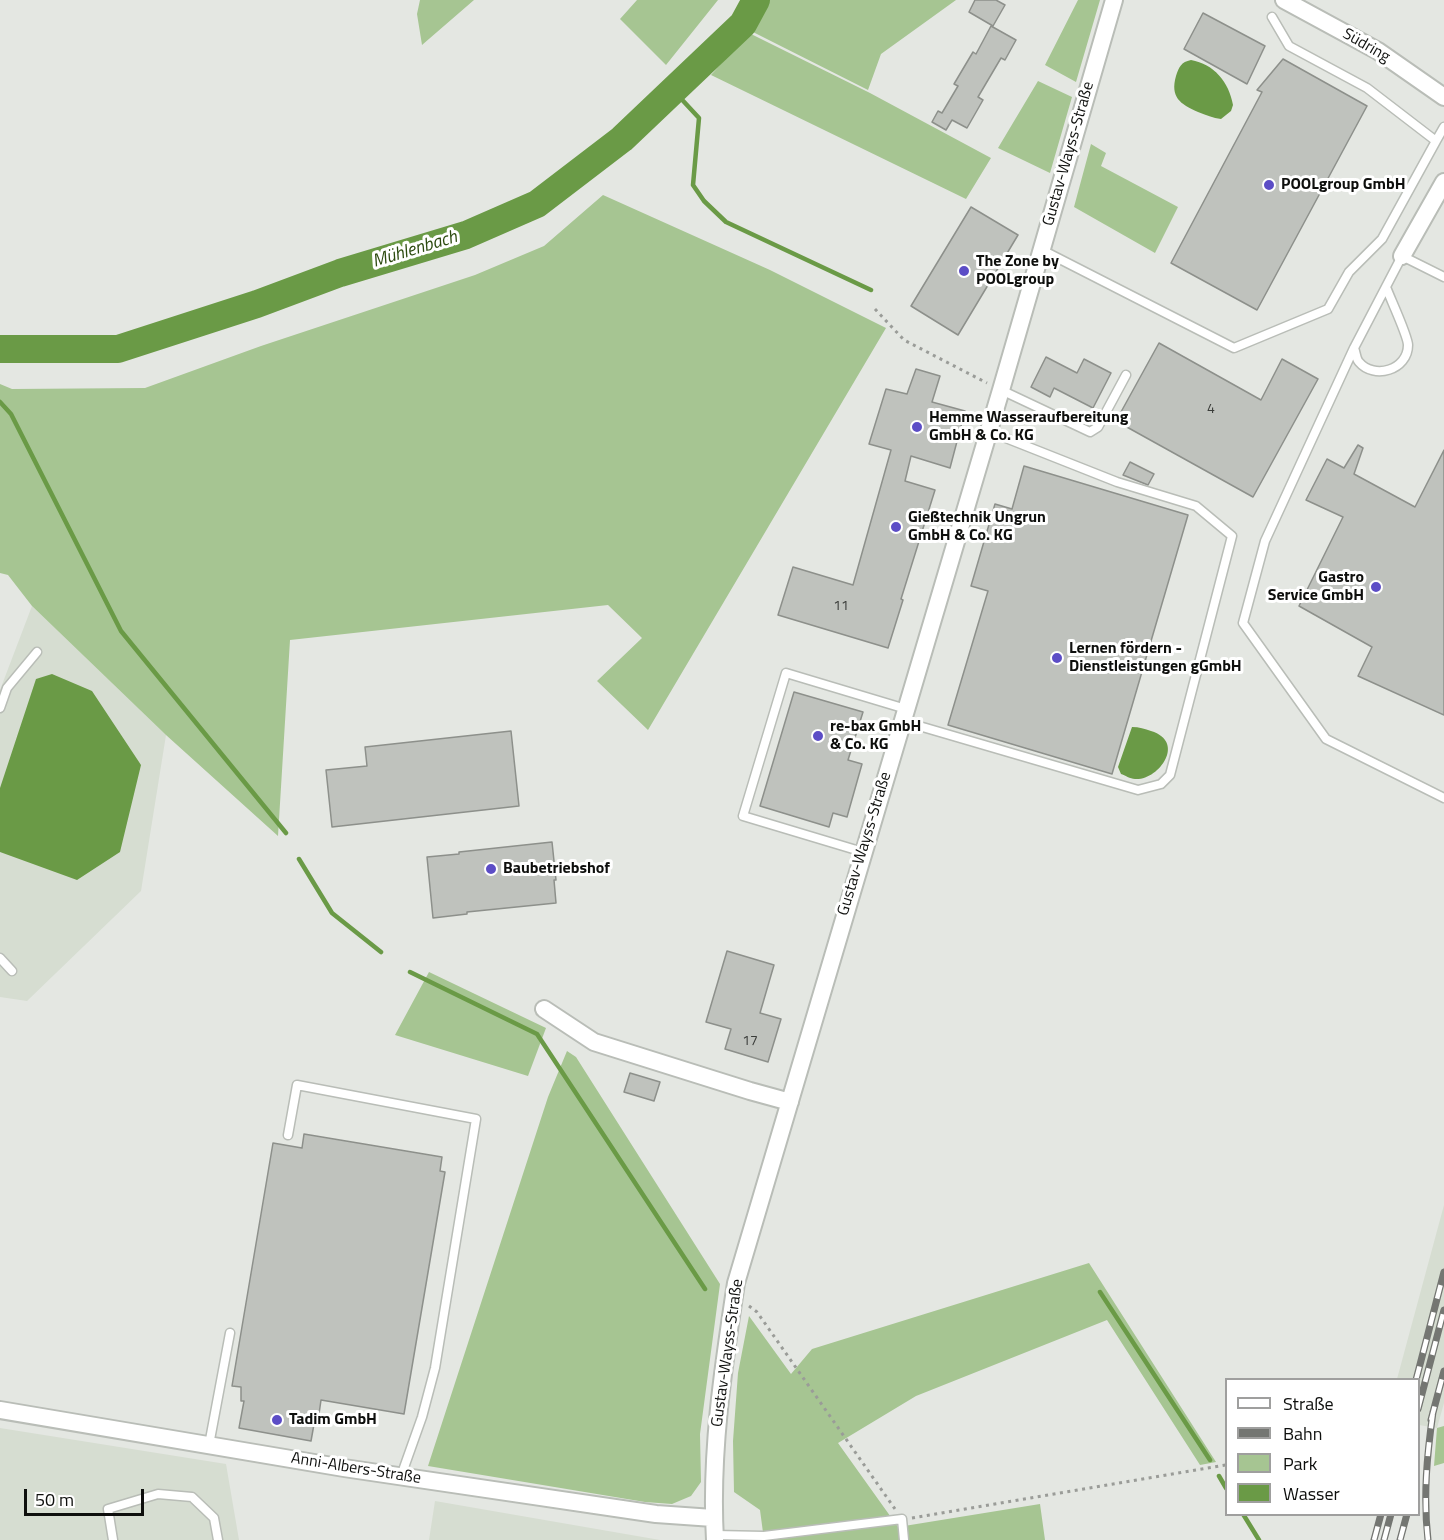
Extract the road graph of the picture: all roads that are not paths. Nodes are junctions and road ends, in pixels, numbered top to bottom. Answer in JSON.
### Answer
{"nodes":[{"id":1,"x":1114,"y":0,"type":"edge"},
{"id":2,"x":1284,"y":0,"type":"edge"},
{"id":3,"x":1272,"y":17,"type":"dead end"},
{"id":4,"x":1444,"y":97,"type":"edge"},
{"id":5,"x":1444,"y":127,"type":"edge"},
{"id":6,"x":1436,"y":141,"type":"junction"},
{"id":7,"x":1444,"y":182,"type":"edge"},
{"id":8,"x":1042,"y":250,"type":"junction"},
{"id":9,"x":1402,"y":256,"type":"junction"},
{"id":10,"x":1444,"y":277,"type":"edge"},
{"id":11,"x":1386,"y":287,"type":"junction"},
{"id":12,"x":1354,"y":348,"type":"junction"},
{"id":13,"x":1126,"y":375,"type":"dead end"},
{"id":14,"x":1000,"y":390,"type":"junction"},
{"id":15,"x":988,"y":431,"type":"junction"},
{"id":16,"x":37,"y":651,"type":"dead end"},
{"id":17,"x":0,"y":708,"type":"edge"},
{"id":18,"x":904,"y":715,"type":"junction"},
{"id":19,"x":1444,"y":798,"type":"edge"},
{"id":20,"x":863,"y":852,"type":"junction"},
{"id":21,"x":0,"y":958,"type":"edge"},
{"id":22,"x":12,"y":971,"type":"dead end"},
{"id":23,"x":544,"y":1009,"type":"dead end"},
{"id":24,"x":790,"y":1102,"type":"junction"},
{"id":25,"x":288,"y":1135,"type":"dead end"},
{"id":26,"x":230,"y":1333,"type":"dead end"},
{"id":27,"x":0,"y":1410,"type":"edge"},
{"id":28,"x":209,"y":1445,"type":"junction"},
{"id":29,"x":401,"y":1476,"type":"junction"},
{"id":30,"x":714,"y":1531,"type":"edge"},
{"id":31,"x":113,"y":1540,"type":"edge"},
{"id":32,"x":218,"y":1540,"type":"edge"},
{"id":33,"x":904,"y":1540,"type":"edge"}],
"edges":[{"from":1,"to":8,"type":"street","name":"Gustav-Wayss-Straße"},
{"from":2,"to":4,"type":"street","name":"Südring"},
{"from":3,"to":6,"type":"lane"},
{"from":5,"to":6,"type":"lane"},
{"from":6,"to":8,"type":"lane"},
{"from":7,"to":9,"type":"street"},
{"from":8,"to":14,"type":"street","name":"Gustav-Wayss-Straße"},
{"from":9,"to":10,"type":"lane"},
{"from":9,"to":11,"type":"lane"},
{"from":11,"to":12,"type":"lane"},
{"from":11,"to":12,"type":"lane"},
{"from":12,"to":19,"type":"lane"},
{"from":13,"to":14,"type":"lane"},
{"from":14,"to":15,"type":"street","name":"Gustav-Wayss-Straße"},
{"from":15,"to":18,"type":"street","name":"Gustav-Wayss-Straße"},
{"from":15,"to":18,"type":"lane"},
{"from":16,"to":17,"type":"lane"},
{"from":18,"to":20,"type":"street","name":"Gustav-Wayss-Straße"},
{"from":18,"to":20,"type":"lane"},
{"from":20,"to":24,"type":"street","name":"Gustav-Wayss-Straße"},
{"from":21,"to":22,"type":"lane"},
{"from":23,"to":24,"type":"street"},
{"from":24,"to":30,"type":"street","name":"Gustav-Wayss-Straße"},
{"from":25,"to":29,"type":"lane"},
{"from":26,"to":28,"type":"lane"},
{"from":27,"to":28,"type":"street","name":"Anni-Albers-Straße"},
{"from":28,"to":29,"type":"street","name":"Anni-Albers-Straße"},
{"from":29,"to":30,"type":"street","name":"Anni-Albers-Straße"},
{"from":30,"to":33,"type":"lane"},
{"from":31,"to":32,"type":"lane"}]}
